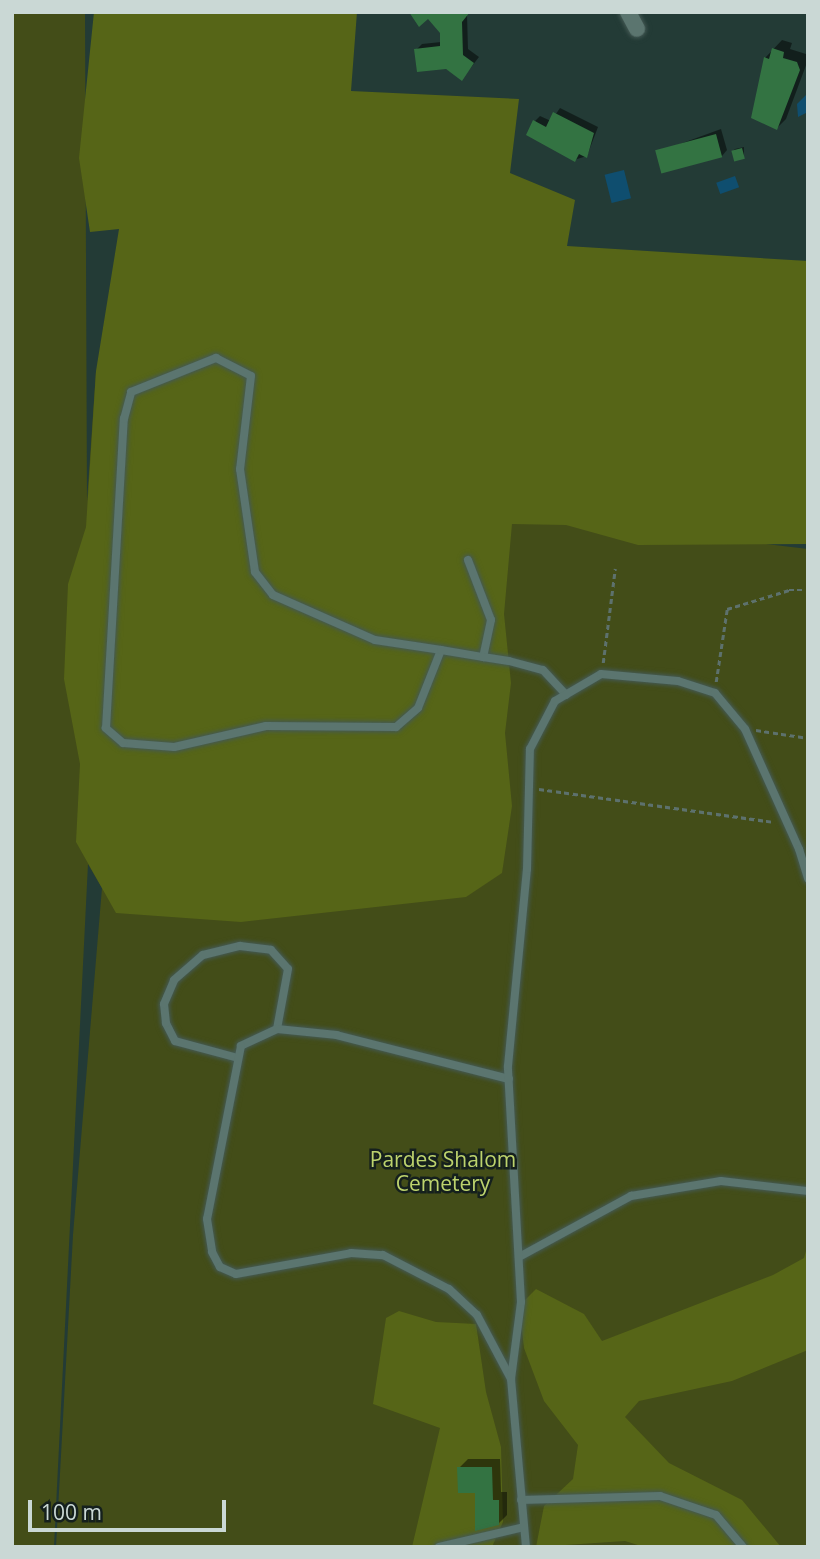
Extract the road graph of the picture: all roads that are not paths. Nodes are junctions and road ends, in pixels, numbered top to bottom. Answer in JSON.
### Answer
{"nodes":[{"id":1,"x":628,"y":12,"type":"edge"},
{"id":2,"x":637,"y":29,"type":"dead end"},
{"id":3,"x":468,"y":559,"type":"dead end"},
{"id":4,"x":441,"y":650,"type":"junction"},
{"id":5,"x":483,"y":657,"type":"junction"},
{"id":6,"x":566,"y":695,"type":"junction"},
{"id":7,"x":808,"y":879,"type":"edge"},
{"id":8,"x":277,"y":1030,"type":"junction"},
{"id":9,"x":238,"y":1058,"type":"junction"},
{"id":10,"x":509,"y":1079,"type":"junction"},
{"id":11,"x":808,"y":1191,"type":"edge"},
{"id":12,"x":519,"y":1257,"type":"junction"},
{"id":13,"x":511,"y":1379,"type":"junction"},
{"id":14,"x":521,"y":1500,"type":"junction"},
{"id":15,"x":524,"y":1527,"type":"junction"},
{"id":16,"x":439,"y":1547,"type":"edge"},
{"id":17,"x":526,"y":1547,"type":"edge"},
{"id":18,"x":743,"y":1547,"type":"edge"}],
"edges":[{"from":1,"to":2,"type":"street"},
{"from":3,"to":5,"type":"lane"},
{"from":4,"to":4,"type":"lane"},
{"from":4,"to":5,"type":"lane"},
{"from":5,"to":6,"type":"lane"},
{"from":6,"to":7,"type":"lane"},
{"from":6,"to":10,"type":"lane"},
{"from":8,"to":9,"type":"lane"},
{"from":8,"to":9,"type":"lane"},
{"from":8,"to":10,"type":"lane"},
{"from":9,"to":13,"type":"lane"},
{"from":10,"to":12,"type":"lane"},
{"from":11,"to":12,"type":"lane"},
{"from":12,"to":13,"type":"lane"},
{"from":13,"to":14,"type":"lane"},
{"from":14,"to":15,"type":"lane"},
{"from":14,"to":18,"type":"lane"},
{"from":15,"to":16,"type":"lane"},
{"from":15,"to":17,"type":"lane"}]}
